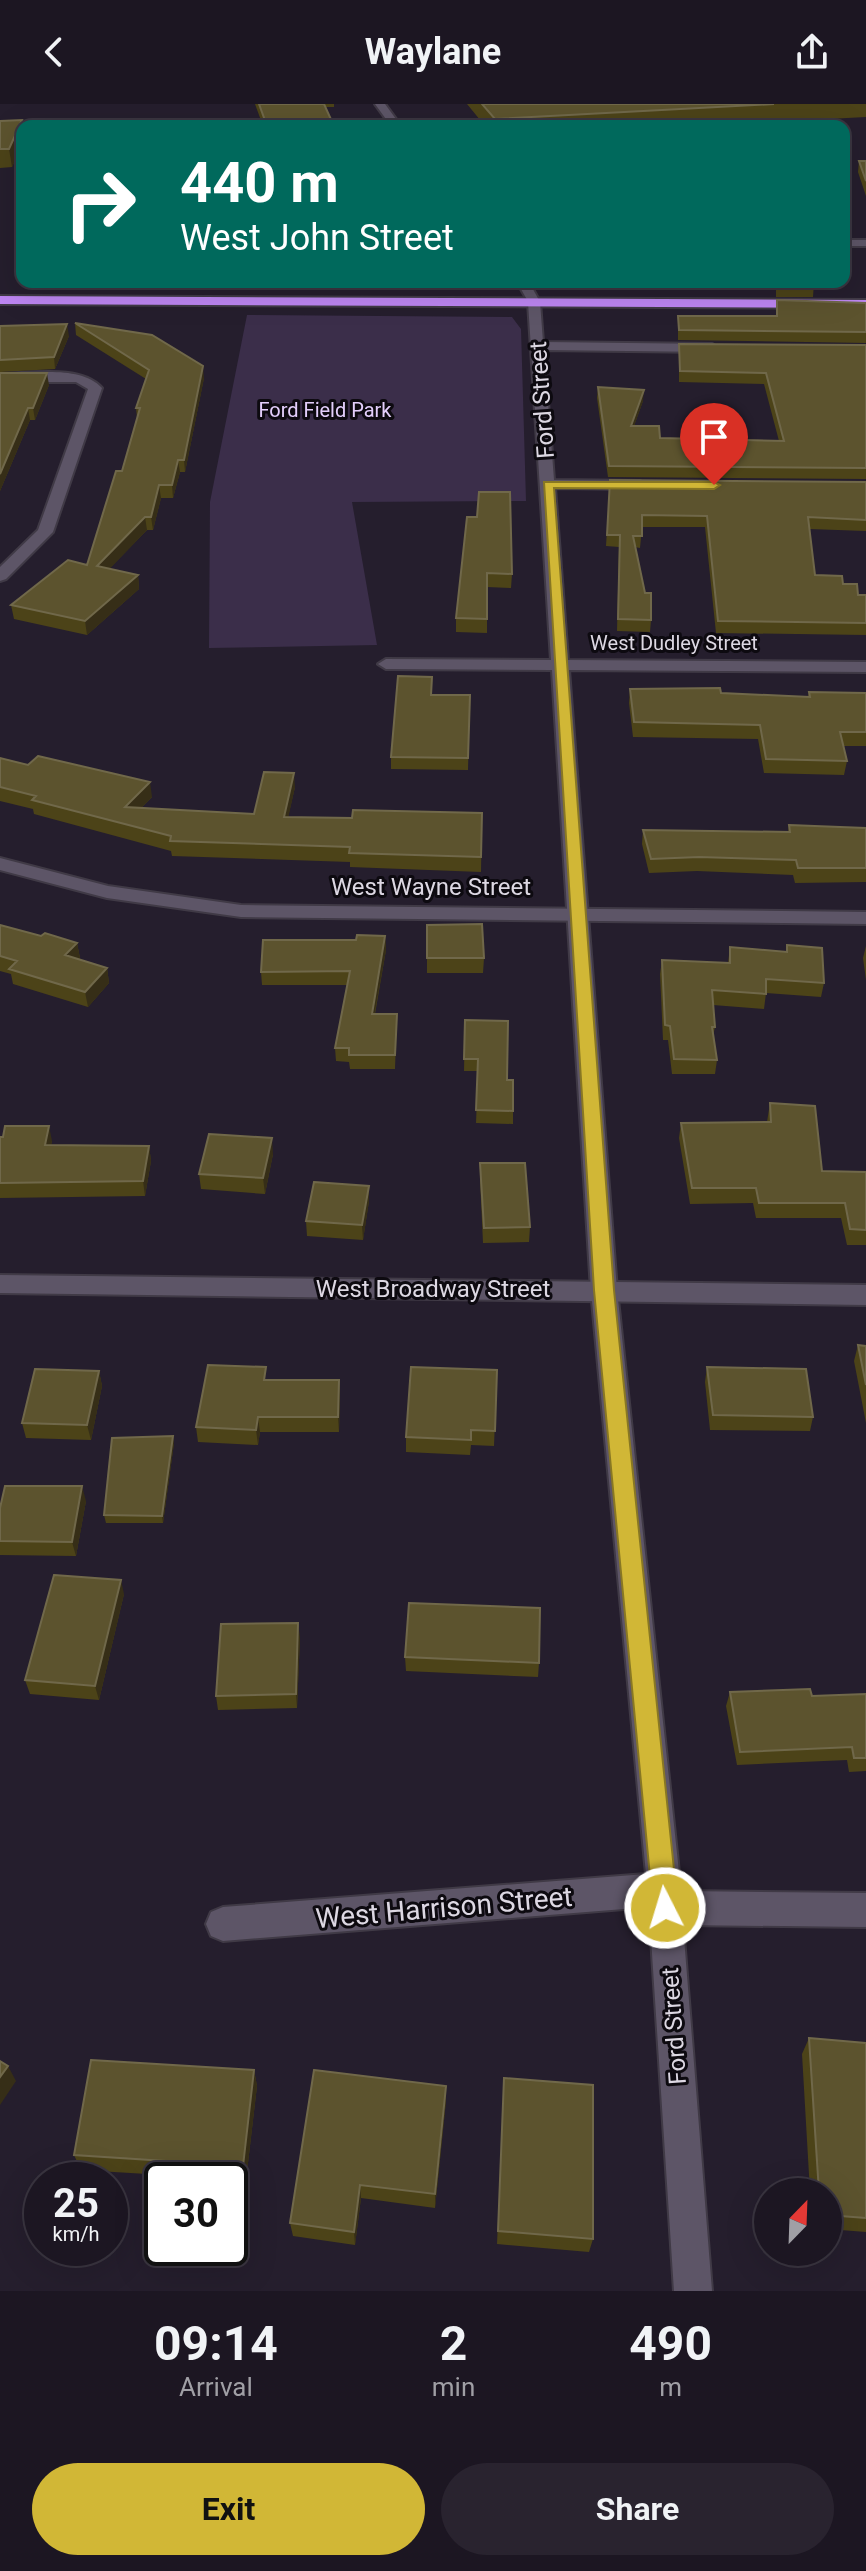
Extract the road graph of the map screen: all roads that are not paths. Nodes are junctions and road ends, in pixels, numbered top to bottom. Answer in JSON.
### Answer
{"nodes":[{"id":1,"x":0,"y":289,"type":"edge"},
{"id":2,"x":529,"y":292,"type":"edge"},
{"id":3,"x":866,"y":292,"type":"edge"},
{"id":4,"x":0,"y":300,"type":"edge"},
{"id":5,"x":866,"y":304,"type":"edge"},
{"id":6,"x":539,"y":346,"type":"junction"},
{"id":7,"x":726,"y":348,"type":"edge"},
{"id":8,"x":0,"y":378,"type":"edge"},
{"id":9,"x":548,"y":484,"type":"junction"},
{"id":10,"x":658,"y":485,"type":"edge"},
{"id":11,"x":0,"y":576,"type":"edge"},
{"id":12,"x":386,"y":664,"type":"dead end"},
{"id":13,"x":561,"y":664,"type":"junction"},
{"id":14,"x":866,"y":667,"type":"edge"},
{"id":15,"x":0,"y":864,"type":"edge"},
{"id":16,"x":579,"y":914,"type":"junction"},
{"id":17,"x":866,"y":918,"type":"edge"},
{"id":18,"x":0,"y":1284,"type":"edge"},
{"id":19,"x":604,"y":1290,"type":"junction"},
{"id":20,"x":866,"y":1295,"type":"edge"},
{"id":21,"x":665,"y":1899,"type":"junction"},
{"id":22,"x":866,"y":1910,"type":"edge"},
{"id":23,"x":223,"y":1924,"type":"dead end"},
{"id":24,"x":693,"y":2291,"type":"edge"}],
"edges":[{"from":1,"to":2,"type":"highway"},
{"from":2,"to":3,"type":"highway"},
{"from":2,"to":4,"type":"highway"},
{"from":2,"to":5,"type":"highway"},
{"from":2,"to":6,"type":"street","name":"Ford Street"},
{"from":6,"to":7,"type":"street"},
{"from":6,"to":9,"type":"street","name":"Ford Street"},
{"from":8,"to":11,"type":"street"},
{"from":9,"to":10,"type":"street"},
{"from":9,"to":13,"type":"street","name":"Ford Street"},
{"from":12,"to":13,"type":"street","name":"West Dudley Street"},
{"from":13,"to":14,"type":"street","name":"West Dudley Street"},
{"from":13,"to":16,"type":"street","name":"Ford Street"},
{"from":15,"to":16,"type":"street","name":"West Wayne Street"},
{"from":16,"to":17,"type":"street","name":"West Wayne Street"},
{"from":16,"to":19,"type":"street","name":"Ford Street"},
{"from":18,"to":19,"type":"street","name":"West Broadway Street"},
{"from":19,"to":20,"type":"street","name":"West Broadway Street"},
{"from":19,"to":21,"type":"street","name":"Ford Street"},
{"from":21,"to":22,"type":"street","name":"West Harrison Street"},
{"from":21,"to":23,"type":"street","name":"West Harrison Street"},
{"from":21,"to":24,"type":"street","name":"Ford Street"}]}
